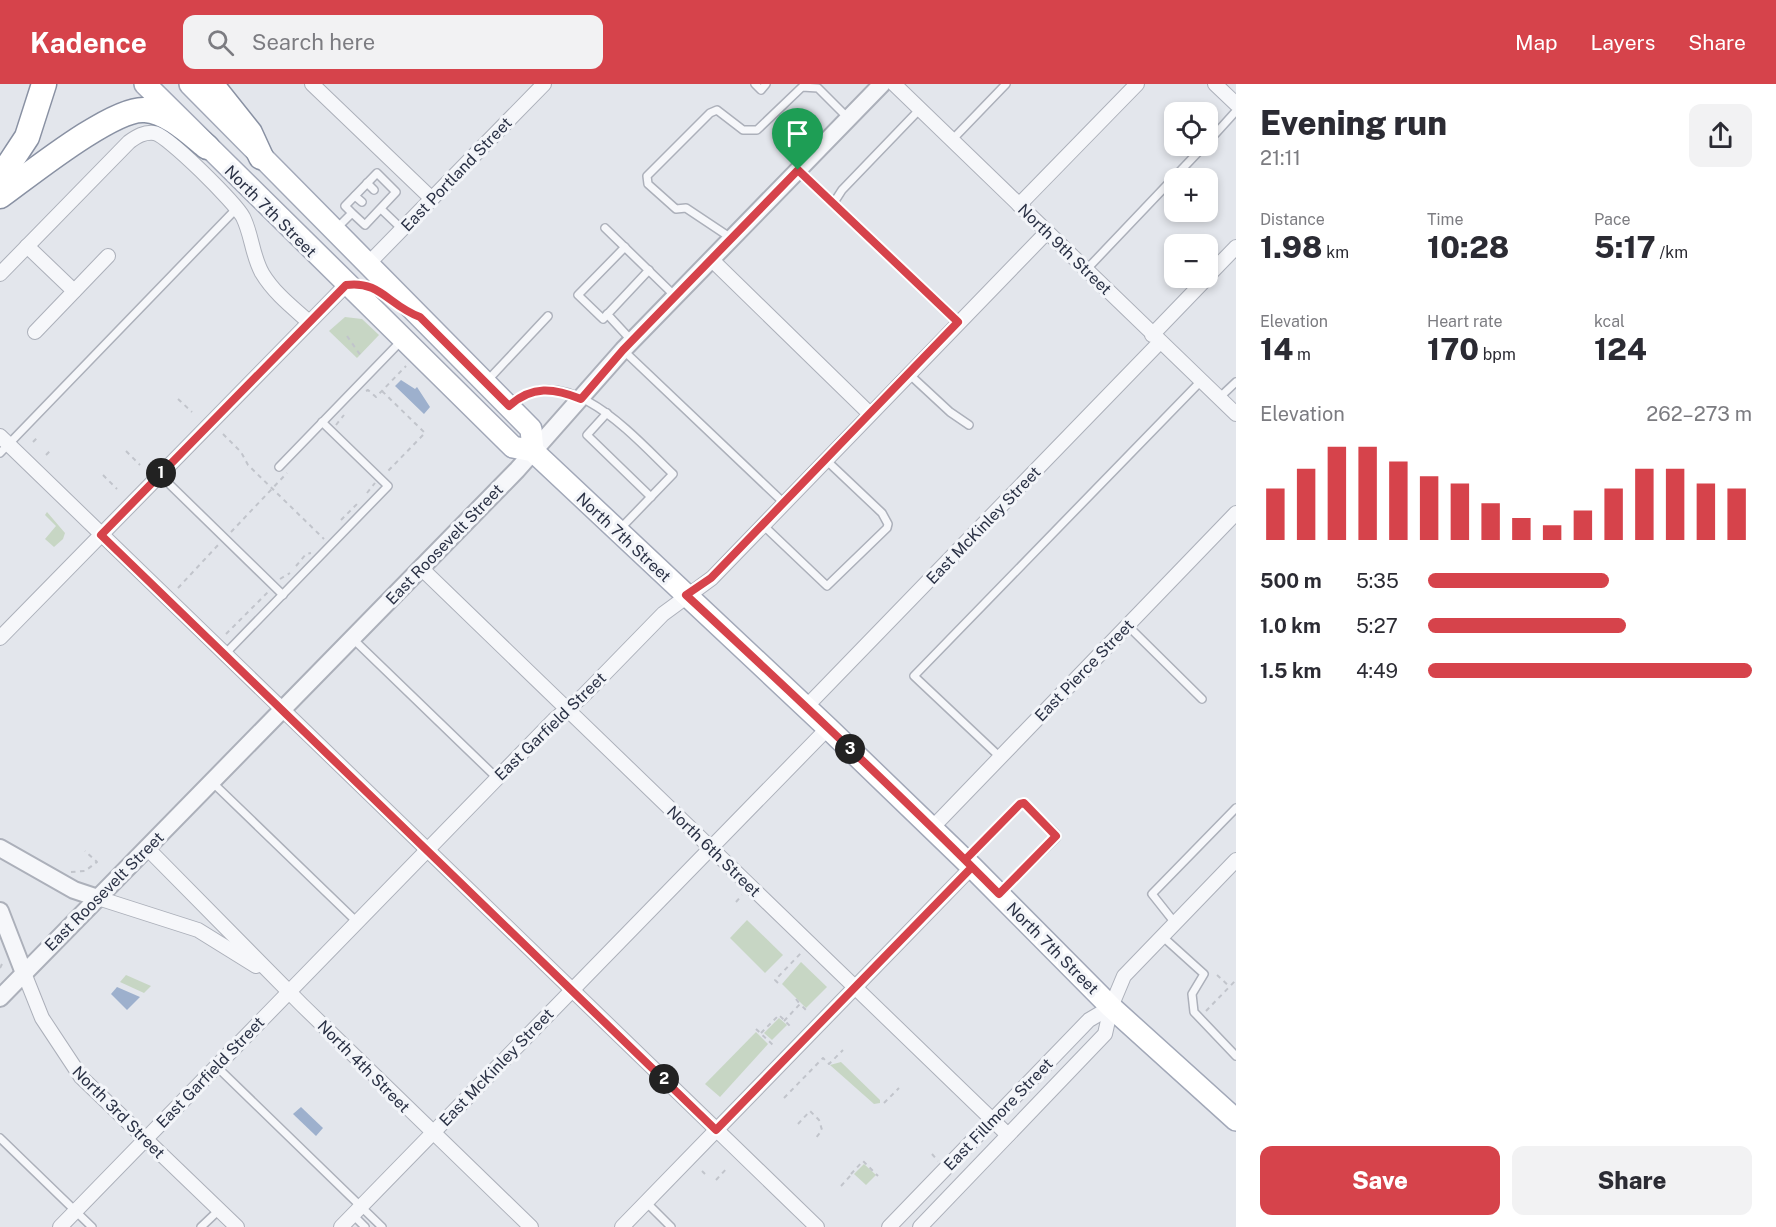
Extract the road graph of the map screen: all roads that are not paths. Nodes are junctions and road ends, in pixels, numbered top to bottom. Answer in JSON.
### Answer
{"nodes":[{"id":1,"x":44,"y":84,"type":"edge"},
{"id":2,"x":145,"y":84,"type":"edge"},
{"id":3,"x":190,"y":84,"type":"edge"},
{"id":4,"x":211,"y":84,"type":"edge"},
{"id":5,"x":312,"y":84,"type":"edge"},
{"id":6,"x":544,"y":84,"type":"edge"},
{"id":7,"x":754,"y":84,"type":"edge"},
{"id":8,"x":766,"y":84,"type":"edge"},
{"id":9,"x":882,"y":84,"type":"edge"},
{"id":10,"x":894,"y":84,"type":"edge"},
{"id":11,"x":1006,"y":84,"type":"edge"},
{"id":12,"x":1137,"y":84,"type":"edge"},
{"id":13,"x":1215,"y":84,"type":"edge"},
{"id":14,"x":1236,"y":104,"type":"edge"},
{"id":15,"x":920,"y":109,"type":"junction"},
{"id":16,"x":1236,"y":111,"type":"edge"},
{"id":17,"x":848,"y":118,"type":"junction"},
{"id":18,"x":1218,"y":131,"type":"edge"},
{"id":19,"x":952,"y":140,"type":"junction"},
{"id":20,"x":207,"y":147,"type":"junction"},
{"id":21,"x":1194,"y":156,"type":"edge"},
{"id":22,"x":261,"y":157,"type":"junction"},
{"id":23,"x":798,"y":170,"type":"junction"},
{"id":24,"x":0,"y":178,"type":"edge"},
{"id":25,"x":367,"y":183,"type":"junction"},
{"id":26,"x":374,"y":189,"type":"dead end"},
{"id":27,"x":0,"y":196,"type":"edge"},
{"id":28,"x":355,"y":196,"type":"junction"},
{"id":29,"x":432,"y":199,"type":"junction"},
{"id":30,"x":362,"y":202,"type":"dead end"},
{"id":31,"x":833,"y":204,"type":"junction"},
{"id":32,"x":1019,"y":205,"type":"junction"},
{"id":33,"x":237,"y":208,"type":"junction"},
{"id":34,"x":381,"y":209,"type":"junction"},
{"id":35,"x":352,"y":213,"type":"junction"},
{"id":36,"x":605,"y":228,"type":"dead end"},
{"id":37,"x":290,"y":229,"type":"junction"},
{"id":38,"x":403,"y":230,"type":"junction"},
{"id":39,"x":335,"y":231,"type":"junction"},
{"id":40,"x":1047,"y":232,"type":"junction"},
{"id":41,"x":731,"y":238,"type":"junction"},
{"id":42,"x":27,"y":246,"type":"junction"},
{"id":43,"x":625,"y":247,"type":"junction"},
{"id":44,"x":1236,"y":247,"type":"edge"},
{"id":45,"x":108,"y":256,"type":"dead end"},
{"id":46,"x":711,"y":259,"type":"junction"},
{"id":47,"x":368,"y":264,"type":"junction"},
{"id":48,"x":1218,"y":266,"type":"edge"},
{"id":49,"x":649,"y":270,"type":"junction"},
{"id":50,"x":1086,"y":270,"type":"junction"},
{"id":51,"x":0,"y":274,"type":"edge"},
{"id":52,"x":346,"y":285,"type":"junction"},
{"id":53,"x":1198,"y":288,"type":"edge"},
{"id":54,"x":74,"y":291,"type":"junction"},
{"id":55,"x":675,"y":296,"type":"junction"},
{"id":56,"x":607,"y":315,"type":"junction"},
{"id":57,"x":548,"y":316,"type":"dead end"},
{"id":58,"x":420,"y":317,"type":"junction"},
{"id":59,"x":309,"y":322,"type":"junction"},
{"id":60,"x":958,"y":322,"type":"junction"},
{"id":61,"x":35,"y":332,"type":"dead end"},
{"id":62,"x":1156,"y":338,"type":"junction"},
{"id":63,"x":402,"y":340,"type":"junction"},
{"id":64,"x":628,"y":345,"type":"junction"},
{"id":65,"x":909,"y":374,"type":"junction"},
{"id":66,"x":1201,"y":381,"type":"junction"},
{"id":67,"x":1236,"y":382,"type":"edge"},
{"id":68,"x":485,"y":383,"type":"junction"},
{"id":69,"x":581,"y":399,"type":"junction"},
{"id":70,"x":1219,"y":399,"type":"junction"},
{"id":71,"x":509,"y":406,"type":"junction"},
{"id":72,"x":607,"y":413,"type":"junction"},
{"id":73,"x":870,"y":414,"type":"junction"},
{"id":74,"x":1236,"y":414,"type":"edge"},
{"id":75,"x":322,"y":422,"type":"junction"},
{"id":76,"x":969,"y":425,"type":"dead end"},
{"id":77,"x":3,"y":445,"type":"edge"},
{"id":78,"x":533,"y":451,"type":"junction"},
{"id":79,"x":826,"y":459,"type":"junction"},
{"id":80,"x":279,"y":467,"type":"dead end"},
{"id":81,"x":160,"y":475,"type":"junction"},
{"id":82,"x":651,"y":497,"type":"junction"},
{"id":83,"x":784,"y":503,"type":"junction"},
{"id":84,"x":1236,"y":513,"type":"edge"},
{"id":85,"x":763,"y":525,"type":"junction"},
{"id":86,"x":618,"y":531,"type":"junction"},
{"id":87,"x":101,"y":535,"type":"junction"},
{"id":88,"x":420,"y":567,"type":"junction"},
{"id":89,"x":283,"y":595,"type":"junction"},
{"id":90,"x":686,"y":595,"type":"junction"},
{"id":91,"x":1127,"y":625,"type":"junction"},
{"id":92,"x":0,"y":638,"type":"edge"},
{"id":93,"x":352,"y":638,"type":"junction"},
{"id":94,"x":225,"y":654,"type":"junction"},
{"id":95,"x":1202,"y":699,"type":"dead end"},
{"id":96,"x":806,"y":707,"type":"junction"},
{"id":97,"x":567,"y":709,"type":"junction"},
{"id":98,"x":283,"y":710,"type":"junction"},
{"id":99,"x":828,"y":728,"type":"junction"},
{"id":100,"x":1000,"y":757,"type":"junction"},
{"id":101,"x":497,"y":778,"type":"junction"},
{"id":102,"x":212,"y":782,"type":"junction"},
{"id":103,"x":1236,"y":808,"type":"edge"},
{"id":104,"x":932,"y":828,"type":"junction"},
{"id":105,"x":0,"y":848,"type":"edge"},
{"id":106,"x":147,"y":848,"type":"junction"},
{"id":107,"x":711,"y":848,"type":"junction"},
{"id":108,"x":427,"y":849,"type":"junction"},
{"id":109,"x":1236,"y":860,"type":"edge"},
{"id":110,"x":968,"y":863,"type":"junction"},
{"id":111,"x":999,"y":894,"type":"junction"},
{"id":112,"x":98,"y":898,"type":"junction"},
{"id":113,"x":0,"y":911,"type":"edge"},
{"id":114,"x":356,"y":921,"type":"junction"},
{"id":115,"x":1176,"y":923,"type":"junction"},
{"id":116,"x":1163,"y":937,"type":"junction"},
{"id":117,"x":24,"y":973,"type":"junction"},
{"id":118,"x":276,"y":978,"type":"junction"},
{"id":119,"x":855,"y":987,"type":"junction"},
{"id":120,"x":572,"y":990,"type":"junction"},
{"id":121,"x":289,"y":991,"type":"junction"},
{"id":122,"x":0,"y":998,"type":"edge"},
{"id":123,"x":1111,"y":1007,"type":"junction"},
{"id":124,"x":1236,"y":1056,"type":"edge"},
{"id":125,"x":216,"y":1066,"type":"junction"},
{"id":126,"x":1236,"y":1119,"type":"edge"},
{"id":127,"x":992,"y":1120,"type":"junction"},
{"id":128,"x":716,"y":1130,"type":"junction"},
{"id":129,"x":432,"y":1133,"type":"junction"},
{"id":130,"x":1008,"y":1135,"type":"junction"},
{"id":131,"x":0,"y":1138,"type":"edge"},
{"id":132,"x":145,"y":1139,"type":"junction"},
{"id":133,"x":646,"y":1202,"type":"junction"},
{"id":134,"x":219,"y":1210,"type":"junction"},
{"id":135,"x":357,"y":1210,"type":"junction"},
{"id":136,"x":76,"y":1211,"type":"junction"},
{"id":137,"x":60,"y":1227,"type":"edge"},
{"id":138,"x":92,"y":1227,"type":"edge"},
{"id":139,"x":201,"y":1227,"type":"edge"},
{"id":140,"x":237,"y":1227,"type":"edge"},
{"id":141,"x":341,"y":1227,"type":"edge"},
{"id":142,"x":365,"y":1227,"type":"edge"},
{"id":143,"x":382,"y":1227,"type":"edge"},
{"id":144,"x":531,"y":1227,"type":"edge"},
{"id":145,"x":622,"y":1227,"type":"edge"},
{"id":146,"x":671,"y":1227,"type":"edge"},
{"id":147,"x":817,"y":1227,"type":"edge"},
{"id":148,"x":889,"y":1227,"type":"edge"},
{"id":149,"x":920,"y":1227,"type":"edge"}],
"edges":[{"from":1,"to":24,"type":"highway"},
{"from":2,"to":20,"type":"main road","name":"North 7th Street"},
{"from":3,"to":22,"type":"main road","name":"North 7th Street"},
{"from":4,"to":22,"type":"highway"},
{"from":5,"to":29,"type":"street"},
{"from":6,"to":29,"type":"street","name":"East Portland Street"},
{"from":7,"to":8,"type":"lane"},
{"from":9,"to":17,"type":"street","name":"East Roosevelt Street"},
{"from":10,"to":15,"type":"street","name":"North 9th Street"},
{"from":11,"to":19,"type":"lane"},
{"from":12,"to":32,"type":"street"},
{"from":13,"to":14,"type":"street"},
{"from":15,"to":19,"type":"street","name":"North 9th Street"},
{"from":15,"to":31,"type":"lane"},
{"from":16,"to":18,"type":"lane"},
{"from":17,"to":23,"type":"street","name":"East Roosevelt Street"},
{"from":17,"to":41,"type":"lane"},
{"from":19,"to":32,"type":"street","name":"North 9th Street"},
{"from":20,"to":27,"type":"highway"},
{"from":20,"to":37,"type":"main road","name":"North 7th Street"},
{"from":21,"to":50,"type":"lane"},
{"from":22,"to":39,"type":"main road","name":"North 7th Street"},
{"from":23,"to":31,"type":"lane"},
{"from":23,"to":41,"type":"street","name":"East Roosevelt Street"},
{"from":25,"to":26,"type":"lane"},
{"from":25,"to":28,"type":"lane"},
{"from":25,"to":34,"type":"lane"},
{"from":28,"to":30,"type":"lane"},
{"from":28,"to":35,"type":"lane"},
{"from":29,"to":38,"type":"street","name":"East Portland Street"},
{"from":31,"to":60,"type":"lane"},
{"from":32,"to":40,"type":"street","name":"North 9th Street"},
{"from":33,"to":42,"type":"street"},
{"from":33,"to":59,"type":"street"},
{"from":33,"to":77,"type":"lane"},
{"from":34,"to":35,"type":"lane"},
{"from":34,"to":38,"type":"lane"},
{"from":35,"to":39,"type":"lane"},
{"from":36,"to":43,"type":"lane"},
{"from":37,"to":47,"type":"main road"},
{"from":37,"to":52,"type":"main road","name":"North 7th Street"},
{"from":38,"to":47,"type":"street","name":"East Portland Street"},
{"from":39,"to":47,"type":"main road","name":"North 7th Street"},
{"from":40,"to":50,"type":"street","name":"North 9th Street"},
{"from":40,"to":60,"type":"street","name":"East Garfield Street"},
{"from":41,"to":46,"type":"street","name":"East Roosevelt Street"},
{"from":42,"to":51,"type":"street"},
{"from":42,"to":54,"type":"street"},
{"from":43,"to":49,"type":"lane"},
{"from":43,"to":56,"type":"lane"},
{"from":44,"to":48,"type":"street","name":"East McKinley Street"},
{"from":45,"to":54,"type":"street"},
{"from":46,"to":55,"type":"street","name":"East Roosevelt Street"},
{"from":46,"to":73,"type":"street"},
{"from":47,"to":58,"type":"main road","name":"North 7th Street"},
{"from":49,"to":55,"type":"lane"},
{"from":49,"to":56,"type":"lane"},
{"from":50,"to":62,"type":"street","name":"North 9th Street"},
{"from":52,"to":58,"type":"main road"},
{"from":52,"to":59,"type":"street"},
{"from":52,"to":63,"type":"main road","name":"North 7th Street"},
{"from":53,"to":62,"type":"street","name":"East McKinley Street"},
{"from":54,"to":61,"type":"street"},
{"from":55,"to":64,"type":"street","name":"East Roosevelt Street"},
{"from":56,"to":64,"type":"lane"},
{"from":57,"to":68,"type":"lane"},
{"from":58,"to":68,"type":"main road","name":"North 7th Street"},
{"from":59,"to":81,"type":"street"},
{"from":60,"to":65,"type":"street","name":"East Garfield Street"},
{"from":62,"to":66,"type":"street","name":"North 9th Street"},
{"from":62,"to":96,"type":"street","name":"East McKinley Street"},
{"from":63,"to":75,"type":"lane"},
{"from":63,"to":78,"type":"main road","name":"North 7th Street"},
{"from":64,"to":69,"type":"street","name":"East Roosevelt Street"},
{"from":64,"to":83,"type":"lane"},
{"from":65,"to":73,"type":"street","name":"East Garfield Street"},
{"from":65,"to":76,"type":"lane"},
{"from":66,"to":70,"type":"street","name":"North 9th Street"},
{"from":66,"to":100,"type":"lane"},
{"from":67,"to":70,"type":"lane"},
{"from":68,"to":71,"type":"main road","name":"North 7th Street"},
{"from":69,"to":71,"type":"lane"},
{"from":69,"to":72,"type":"lane"},
{"from":69,"to":78,"type":"street","name":"East Roosevelt Street"},
{"from":70,"to":74,"type":"street","name":"North 9th Street"},
{"from":71,"to":78,"type":"main road","name":"North 7th Street"},
{"from":72,"to":82,"type":"lane"},
{"from":72,"to":82,"type":"lane"},
{"from":73,"to":79,"type":"street","name":"East Garfield Street"},
{"from":75,"to":80,"type":"lane"},
{"from":75,"to":89,"type":"lane"},
{"from":77,"to":87,"type":"street"},
{"from":78,"to":86,"type":"main road","name":"North 7th Street"},
{"from":78,"to":88,"type":"street","name":"East Roosevelt Street"},
{"from":79,"to":83,"type":"street","name":"East Garfield Street"},
{"from":79,"to":85,"type":"lane"},
{"from":81,"to":87,"type":"street"},
{"from":81,"to":89,"type":"lane"},
{"from":82,"to":86,"type":"lane"},
{"from":83,"to":85,"type":"street","name":"East Garfield Street"},
{"from":84,"to":91,"type":"street","name":"East Pierce Street"},
{"from":85,"to":90,"type":"street","name":"East Garfield Street"},
{"from":86,"to":90,"type":"main road","name":"North 7th Street"},
{"from":87,"to":92,"type":"street"},
{"from":87,"to":94,"type":"street"},
{"from":88,"to":93,"type":"street","name":"East Roosevelt Street"},
{"from":88,"to":97,"type":"street","name":"North 6th Street"},
{"from":89,"to":94,"type":"lane"},
{"from":90,"to":96,"type":"main road","name":"North 7th Street"},
{"from":90,"to":97,"type":"street","name":"East Garfield Street"},
{"from":91,"to":95,"type":"lane"},
{"from":91,"to":100,"type":"street","name":"East Pierce Street"},
{"from":93,"to":98,"type":"street","name":"East Roosevelt Street"},
{"from":93,"to":101,"type":"lane"},
{"from":94,"to":98,"type":"street"},
{"from":96,"to":99,"type":"main road","name":"North 7th Street"},
{"from":97,"to":101,"type":"street","name":"East Garfield Street"},
{"from":97,"to":107,"type":"street","name":"North 6th Street"},
{"from":98,"to":102,"type":"street","name":"East Roosevelt Street"},
{"from":98,"to":108,"type":"street"},
{"from":99,"to":104,"type":"main road","name":"North 7th Street"},
{"from":99,"to":107,"type":"street","name":"East McKinley Street"},
{"from":100,"to":104,"type":"street","name":"East Pierce Street"},
{"from":101,"to":108,"type":"street","name":"East Garfield Street"},
{"from":102,"to":106,"type":"street","name":"East Roosevelt Street"},
{"from":102,"to":114,"type":"lane"},
{"from":103,"to":115,"type":"lane"},
{"from":104,"to":110,"type":"main road","name":"North 7th Street"},
{"from":105,"to":112,"type":"street"},
{"from":106,"to":112,"type":"street","name":"East Roosevelt Street"},
{"from":106,"to":118,"type":"street","name":"North 4th Street"},
{"from":107,"to":119,"type":"street","name":"North 6th Street"},
{"from":107,"to":120,"type":"street","name":"East McKinley Street"},
{"from":108,"to":114,"type":"street","name":"East Garfield Street"},
{"from":108,"to":120,"type":"street"},
{"from":109,"to":115,"type":"street","name":"East Fillmore Street"},
{"from":110,"to":111,"type":"main road","name":"North 7th Street"},
{"from":110,"to":111,"type":"lane"},
{"from":110,"to":119,"type":"street"},
{"from":111,"to":123,"type":"main road","name":"North 7th Street"},
{"from":112,"to":117,"type":"street","name":"East Roosevelt Street"},
{"from":112,"to":118,"type":"street","name":"North 4th Street"},
{"from":113,"to":117,"type":"street","name":"North 3rd Street"},
{"from":114,"to":121,"type":"street","name":"East Garfield Street"},
{"from":115,"to":116,"type":"street","name":"East Fillmore Street"},
{"from":116,"to":123,"type":"street","name":"East Fillmore Street"},
{"from":116,"to":124,"type":"lane"},
{"from":117,"to":122,"type":"street","name":"East Roosevelt Street"},
{"from":117,"to":132,"type":"street","name":"North 3rd Street"},
{"from":118,"to":121,"type":"street","name":"North 4th Street"},
{"from":119,"to":127,"type":"street","name":"North 6th Street"},
{"from":119,"to":128,"type":"street"},
{"from":120,"to":128,"type":"street"},
{"from":120,"to":129,"type":"street","name":"East McKinley Street"},
{"from":121,"to":125,"type":"street","name":"East Garfield Street"},
{"from":121,"to":129,"type":"street","name":"North 4th Street"},
{"from":123,"to":126,"type":"main road","name":"North 7th Street"},
{"from":123,"to":127,"type":"street","name":"East Fillmore Street"},
{"from":123,"to":130,"type":"street","name":"East Fillmore Street"},
{"from":125,"to":132,"type":"street","name":"East Garfield Street"},
{"from":125,"to":135,"type":"lane"},
{"from":127,"to":130,"type":"street","name":"North 6th Street"},
{"from":127,"to":148,"type":"street","name":"East Fillmore Street"},
{"from":128,"to":133,"type":"street"},
{"from":128,"to":147,"type":"street"},
{"from":129,"to":135,"type":"street","name":"East McKinley Street"},
{"from":129,"to":144,"type":"street","name":"North 4th Street"},
{"from":130,"to":149,"type":"street","name":"East Fillmore Street"},
{"from":131,"to":136,"type":"lane"},
{"from":132,"to":134,"type":"street","name":"North 3rd Street"},
{"from":132,"to":136,"type":"street","name":"East Garfield Street"},
{"from":133,"to":145,"type":"street"},
{"from":133,"to":146,"type":"lane"},
{"from":134,"to":139,"type":"lane"},
{"from":134,"to":140,"type":"street","name":"North 3rd Street"},
{"from":135,"to":141,"type":"street","name":"East McKinley Street"},
{"from":135,"to":142,"type":"lane"},
{"from":135,"to":143,"type":"lane"},
{"from":136,"to":137,"type":"street","name":"East Garfield Street"},
{"from":136,"to":138,"type":"lane"}]}
